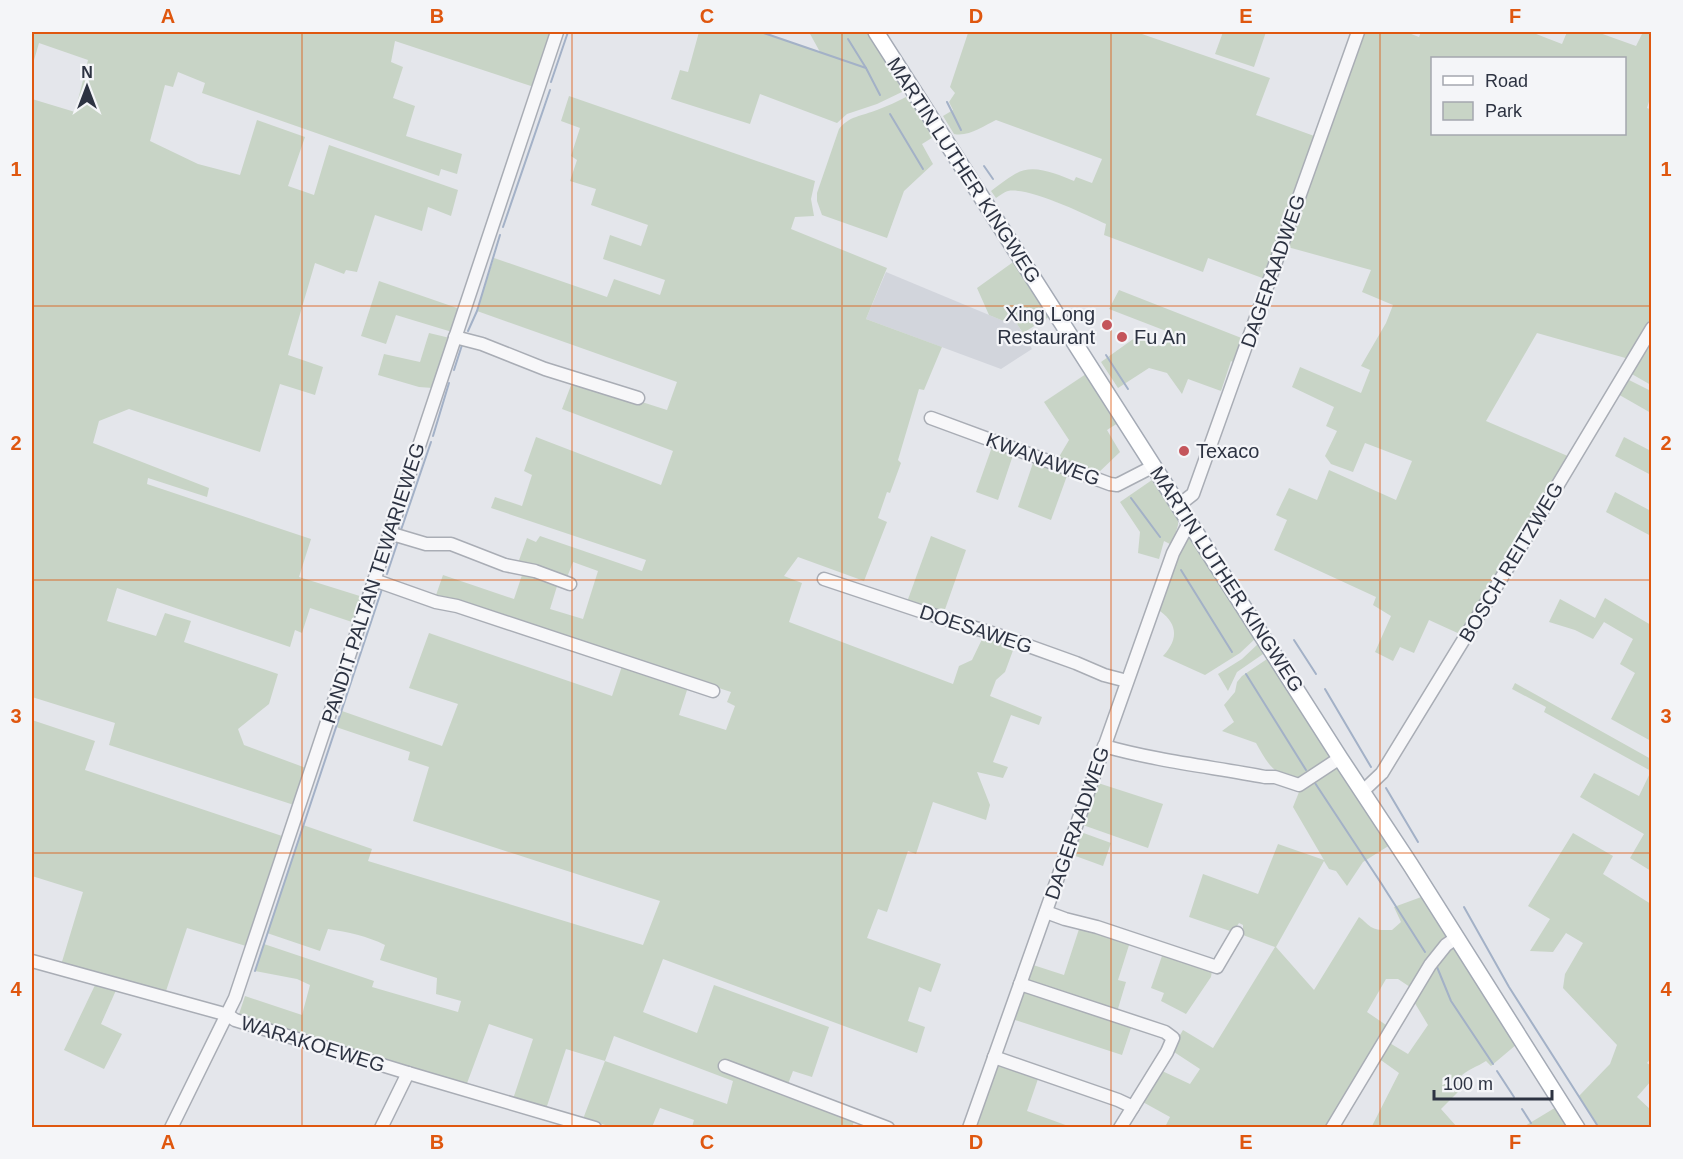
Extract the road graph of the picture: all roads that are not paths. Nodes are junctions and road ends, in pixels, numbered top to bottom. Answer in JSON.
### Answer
{"nodes":[{"id":1,"x":557,"y":32,"type":"edge"},
{"id":2,"x":876,"y":32,"type":"edge"},
{"id":3,"x":1358,"y":32,"type":"edge"},
{"id":4,"x":1652,"y":328,"type":"edge"},
{"id":5,"x":455,"y":337,"type":"junction"},
{"id":6,"x":638,"y":398,"type":"dead end"},
{"id":7,"x":931,"y":418,"type":"dead end"},
{"id":8,"x":1154,"y":466,"type":"junction"},
{"id":9,"x":1179,"y":505,"type":"junction"},
{"id":10,"x":1190,"y":521,"type":"junction"},
{"id":11,"x":389,"y":533,"type":"junction"},
{"id":12,"x":825,"y":579,"type":"dead end"},
{"id":13,"x":374,"y":580,"type":"junction"},
{"id":14,"x":570,"y":584,"type":"dead end"},
{"id":15,"x":1127,"y":681,"type":"junction"},
{"id":16,"x":713,"y":691,"type":"dead end"},
{"id":17,"x":1104,"y":746,"type":"junction"},
{"id":18,"x":1340,"y":758,"type":"junction"},
{"id":19,"x":1363,"y":791,"type":"junction"},
{"id":20,"x":1046,"y":912,"type":"junction"},
{"id":21,"x":1237,"y":933,"type":"dead end"},
{"id":22,"x":1456,"y":938,"type":"junction"},
{"id":23,"x":32,"y":961,"type":"edge"},
{"id":24,"x":1020,"y":984,"type":"junction"},
{"id":25,"x":228,"y":1015,"type":"junction"},
{"id":26,"x":994,"y":1057,"type":"junction"},
{"id":27,"x":725,"y":1066,"type":"dead end"},
{"id":28,"x":408,"y":1073,"type":"junction"},
{"id":29,"x":1133,"y":1107,"type":"junction"},
{"id":30,"x":171,"y":1128,"type":"edge"},
{"id":31,"x":381,"y":1128,"type":"edge"},
{"id":32,"x":595,"y":1128,"type":"edge"},
{"id":33,"x":888,"y":1128,"type":"edge"},
{"id":34,"x":969,"y":1128,"type":"edge"},
{"id":35,"x":1120,"y":1128,"type":"edge"},
{"id":36,"x":1332,"y":1128,"type":"edge"},
{"id":37,"x":1577,"y":1128,"type":"edge"}],
"edges":[{"from":1,"to":5,"type":"street","name":"PANDIT PALTAN TEWARIEWEG"},
{"from":2,"to":8,"type":"main road","name":"MARTIN LUTHER KINGWEG"},
{"from":3,"to":9,"type":"street","name":"DAGERAADWEG"},
{"from":4,"to":19,"type":"street","name":"BOSCH REITZWEG"},
{"from":5,"to":6,"type":"street"},
{"from":5,"to":11,"type":"street","name":"PANDIT PALTAN TEWARIEWEG"},
{"from":7,"to":8,"type":"street","name":"KWANAWEG"},
{"from":8,"to":9,"type":"main road","name":"MARTIN LUTHER KINGWEG"},
{"from":9,"to":10,"type":"main road","name":"MARTIN LUTHER KINGWEG"},
{"from":10,"to":15,"type":"street","name":"DAGERAADWEG"},
{"from":10,"to":18,"type":"main road","name":"MARTIN LUTHER KINGWEG"},
{"from":11,"to":13,"type":"street","name":"PANDIT PALTAN TEWARIEWEG"},
{"from":11,"to":14,"type":"street"},
{"from":12,"to":15,"type":"street","name":"DOESAWEG"},
{"from":13,"to":16,"type":"street"},
{"from":13,"to":25,"type":"street","name":"PANDIT PALTAN TEWARIEWEG"},
{"from":15,"to":17,"type":"street","name":"DAGERAADWEG"},
{"from":17,"to":18,"type":"street"},
{"from":17,"to":20,"type":"street","name":"DAGERAADWEG"},
{"from":18,"to":19,"type":"main road","name":"MARTIN LUTHER KINGWEG"},
{"from":19,"to":22,"type":"main road","name":"MARTIN LUTHER KINGWEG"},
{"from":20,"to":21,"type":"street"},
{"from":20,"to":24,"type":"street","name":"DAGERAADWEG"},
{"from":22,"to":36,"type":"street"},
{"from":22,"to":37,"type":"main road","name":"MARTIN LUTHER KINGWEG"},
{"from":23,"to":25,"type":"street","name":"WARAKOEWEG"},
{"from":24,"to":26,"type":"street","name":"DAGERAADWEG"},
{"from":24,"to":29,"type":"street"},
{"from":25,"to":28,"type":"street","name":"WARAKOEWEG"},
{"from":25,"to":30,"type":"street","name":"PANDIT PALTAN TEWARIEWEG"},
{"from":26,"to":29,"type":"street"},
{"from":26,"to":34,"type":"street","name":"DAGERAADWEG"},
{"from":27,"to":33,"type":"street"},
{"from":28,"to":31,"type":"street"},
{"from":28,"to":32,"type":"street","name":"WARAKOEWEG"},
{"from":29,"to":35,"type":"street"}]}
